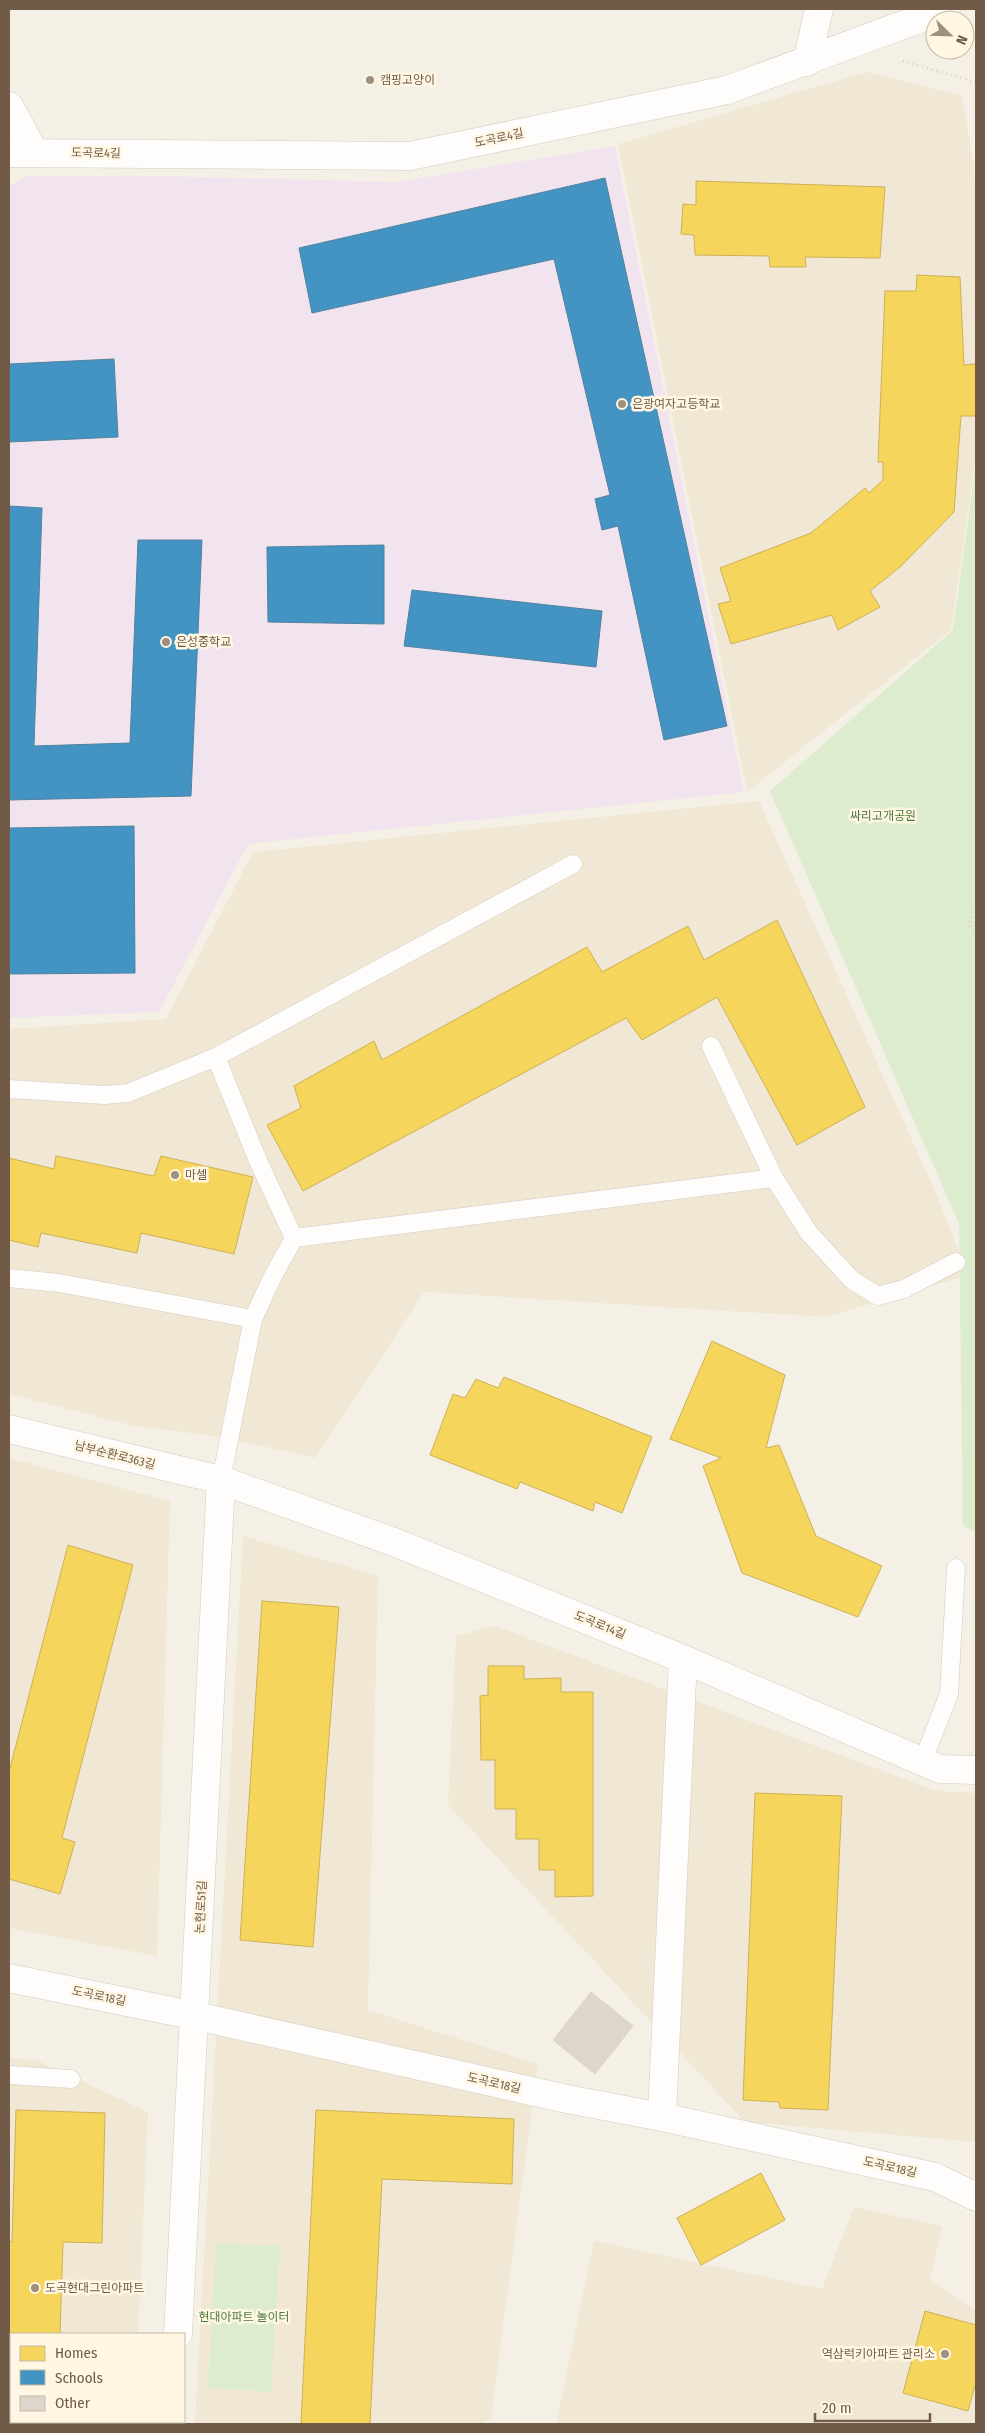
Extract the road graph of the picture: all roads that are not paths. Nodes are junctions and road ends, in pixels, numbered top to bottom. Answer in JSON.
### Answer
{"nodes":[{"id":1,"x":819,"y":9,"type":"edge"},
{"id":2,"x":946,"y":9,"type":"edge"},
{"id":3,"x":807,"y":62,"type":"junction"},
{"id":4,"x":9,"y":106,"type":"edge"},
{"id":5,"x":22,"y":152,"type":"edge"},
{"id":6,"x":573,"y":864,"type":"dead end"},
{"id":7,"x":711,"y":1046,"type":"dead end"},
{"id":8,"x":216,"y":1058,"type":"junction"},
{"id":9,"x":9,"y":1089,"type":"edge"},
{"id":10,"x":774,"y":1178,"type":"junction"},
{"id":11,"x":294,"y":1238,"type":"junction"},
{"id":12,"x":956,"y":1262,"type":"dead end"},
{"id":13,"x":9,"y":1278,"type":"edge"},
{"id":14,"x":253,"y":1319,"type":"junction"},
{"id":15,"x":9,"y":1429,"type":"edge"},
{"id":16,"x":221,"y":1480,"type":"junction"},
{"id":17,"x":956,"y":1568,"type":"dead end"},
{"id":18,"x":683,"y":1659,"type":"junction"},
{"id":19,"x":922,"y":1763,"type":"junction"},
{"id":20,"x":976,"y":1770,"type":"edge"},
{"id":21,"x":9,"y":1978,"type":"edge"},
{"id":22,"x":196,"y":2016,"type":"junction"},
{"id":23,"x":9,"y":2075,"type":"edge"},
{"id":24,"x":71,"y":2079,"type":"dead end"},
{"id":25,"x":662,"y":2117,"type":"junction"},
{"id":26,"x":976,"y":2197,"type":"edge"},
{"id":27,"x":178,"y":2333,"type":"edge"}],
"edges":[{"from":1,"to":3,"type":"street"},
{"from":2,"to":3,"type":"street","name":"도곡로4길"},
{"from":3,"to":5,"type":"street","name":"도곡로4길"},
{"from":4,"to":5,"type":"street"},
{"from":6,"to":8,"type":"lane"},
{"from":7,"to":10,"type":"lane"},
{"from":8,"to":9,"type":"lane"},
{"from":8,"to":11,"type":"lane"},
{"from":10,"to":11,"type":"lane"},
{"from":10,"to":12,"type":"lane"},
{"from":11,"to":14,"type":"lane"},
{"from":13,"to":14,"type":"lane"},
{"from":14,"to":16,"type":"lane"},
{"from":15,"to":16,"type":"street","name":"남부순환로363길"},
{"from":16,"to":18,"type":"street","name":"도곡로14길"},
{"from":16,"to":22,"type":"street","name":"논현로51길"},
{"from":17,"to":19,"type":"lane"},
{"from":18,"to":19,"type":"street","name":"도곡로14길"},
{"from":18,"to":25,"type":"street"},
{"from":19,"to":20,"type":"street","name":"도곡로14길"},
{"from":21,"to":22,"type":"street","name":"도곡로18길"},
{"from":22,"to":25,"type":"street","name":"도곡로18길"},
{"from":22,"to":27,"type":"street","name":"논현로51길"},
{"from":23,"to":24,"type":"lane"},
{"from":25,"to":26,"type":"street","name":"도곡로18길"}]}
